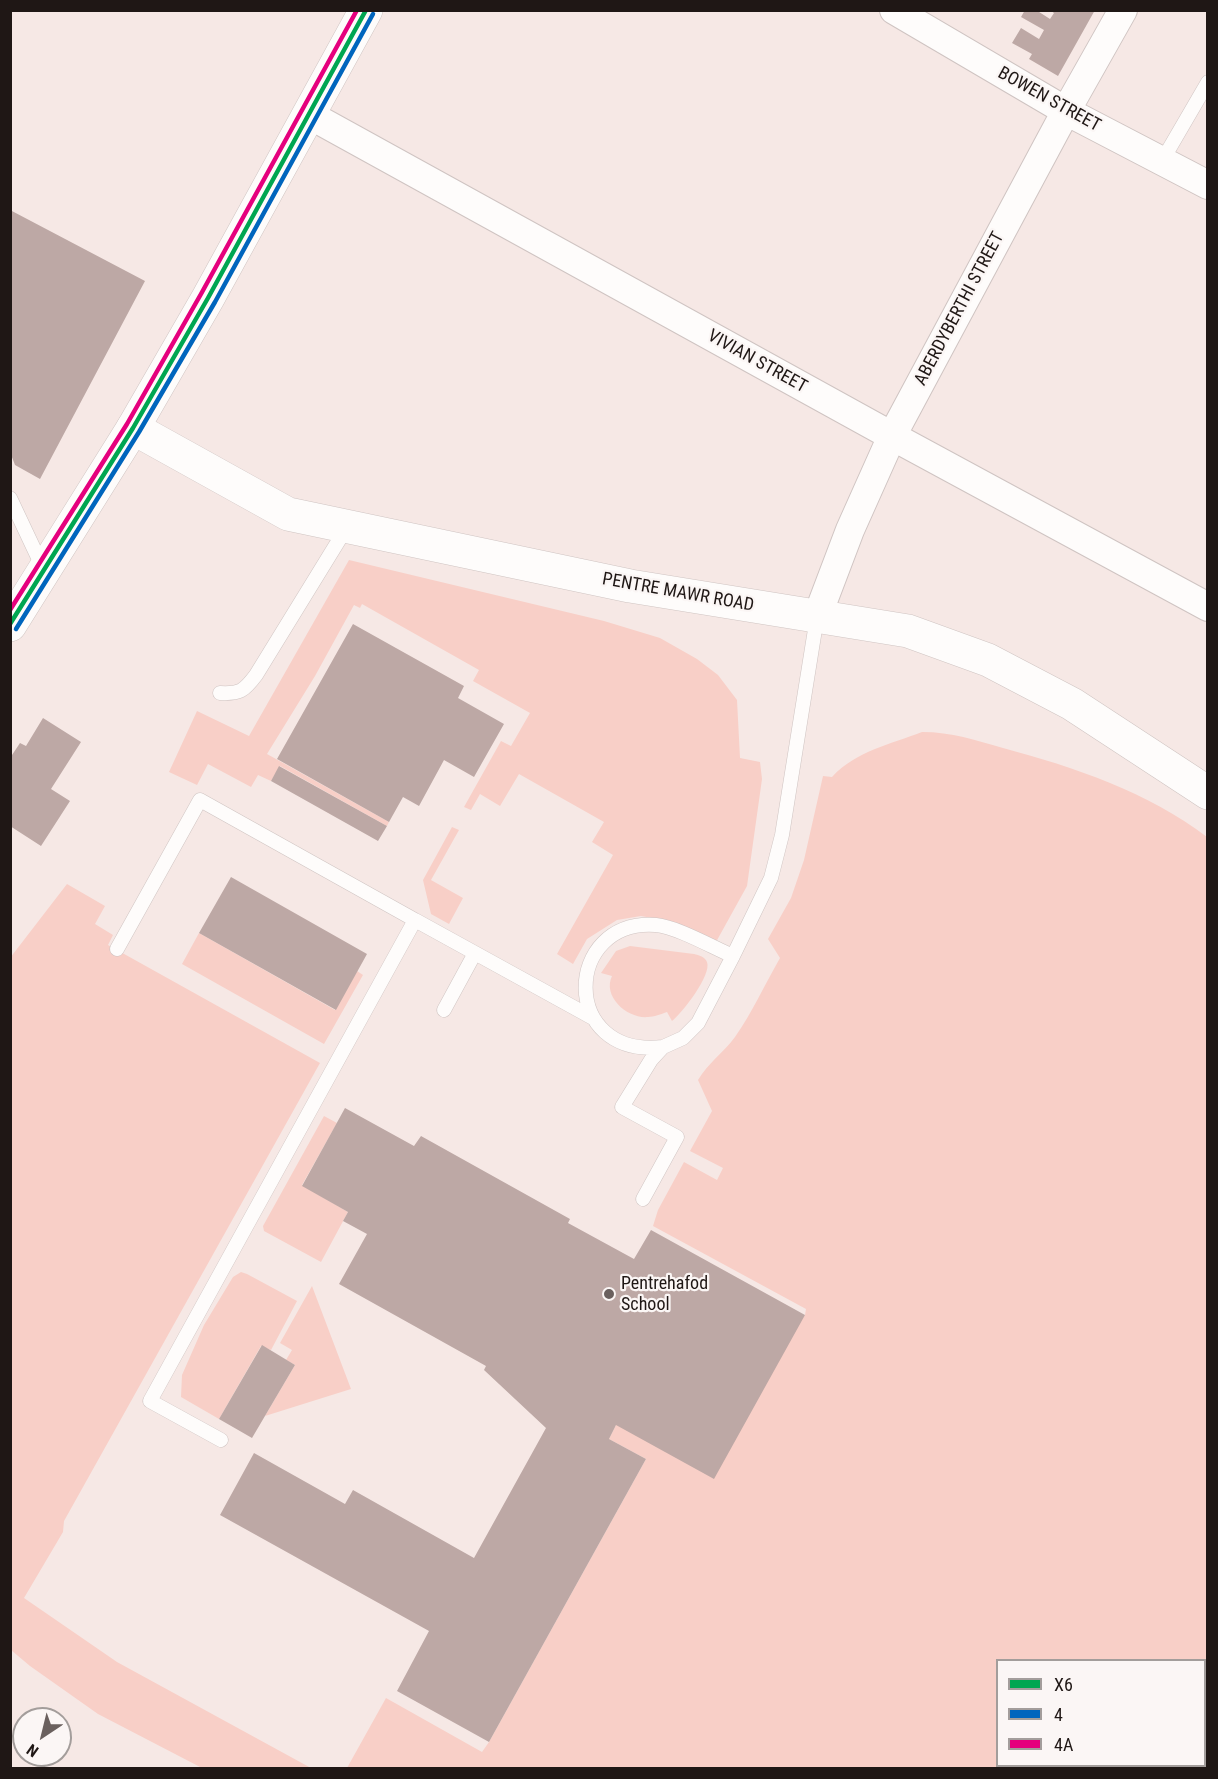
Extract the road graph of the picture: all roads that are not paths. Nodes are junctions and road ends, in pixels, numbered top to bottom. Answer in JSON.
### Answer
{"nodes":[{"id":1,"x":366,"y":10,"type":"edge"},
{"id":2,"x":894,"y":10,"type":"edge"},
{"id":3,"x":1124,"y":10,"type":"edge"},
{"id":4,"x":1208,"y":82,"type":"edge"},
{"id":5,"x":1066,"y":111,"type":"junction"},
{"id":6,"x":308,"y":114,"type":"junction"},
{"id":7,"x":1162,"y":161,"type":"junction"},
{"id":8,"x":1208,"y":185,"type":"edge"},
{"id":9,"x":133,"y":428,"type":"junction"},
{"id":10,"x":892,"y":436,"type":"junction"},
{"id":11,"x":10,"y":498,"type":"edge"},
{"id":12,"x":347,"y":526,"type":"junction"},
{"id":13,"x":44,"y":570,"type":"junction"},
{"id":14,"x":1208,"y":607,"type":"edge"},
{"id":15,"x":818,"y":617,"type":"junction"},
{"id":16,"x":10,"y":625,"type":"edge"},
{"id":17,"x":220,"y":693,"type":"dead end"},
{"id":18,"x":1208,"y":793,"type":"edge"},
{"id":19,"x":415,"y":920,"type":"junction"},
{"id":20,"x":117,"y":949,"type":"dead end"},
{"id":21,"x":475,"y":953,"type":"junction"},
{"id":22,"x":733,"y":956,"type":"junction"},
{"id":23,"x":444,"y":1010,"type":"dead end"},
{"id":24,"x":593,"y":1018,"type":"junction"},
{"id":25,"x":663,"y":1047,"type":"junction"},
{"id":26,"x":643,"y":1199,"type":"dead end"},
{"id":27,"x":221,"y":1440,"type":"dead end"}],
"edges":[{"from":1,"to":6,"type":"street"},
{"from":2,"to":5,"type":"street","name":"BOWEN STREET"},
{"from":3,"to":5,"type":"street","name":"ABERDYBERTHI STREET"},
{"from":4,"to":7,"type":"lane"},
{"from":5,"to":7,"type":"street","name":"BOWEN STREET"},
{"from":5,"to":10,"type":"street","name":"ABERDYBERTHI STREET"},
{"from":6,"to":9,"type":"street"},
{"from":6,"to":10,"type":"street","name":"VIVIAN STREET"},
{"from":7,"to":8,"type":"street","name":"BOWEN STREET"},
{"from":9,"to":12,"type":"street","name":"PENTRE MAWR ROAD"},
{"from":9,"to":13,"type":"street"},
{"from":10,"to":14,"type":"street","name":"VIVIAN STREET"},
{"from":10,"to":15,"type":"street","name":"ABERDYBERTHI STREET"},
{"from":11,"to":13,"type":"lane"},
{"from":12,"to":15,"type":"street","name":"PENTRE MAWR ROAD"},
{"from":12,"to":17,"type":"lane"},
{"from":13,"to":16,"type":"street"},
{"from":15,"to":18,"type":"street","name":"PENTRE MAWR ROAD"},
{"from":15,"to":22,"type":"lane"},
{"from":19,"to":20,"type":"lane"},
{"from":19,"to":21,"type":"lane"},
{"from":19,"to":27,"type":"lane"},
{"from":21,"to":23,"type":"lane"},
{"from":21,"to":24,"type":"lane"},
{"from":22,"to":24,"type":"lane"},
{"from":22,"to":25,"type":"lane"},
{"from":24,"to":25,"type":"lane"},
{"from":25,"to":26,"type":"lane"}]}
